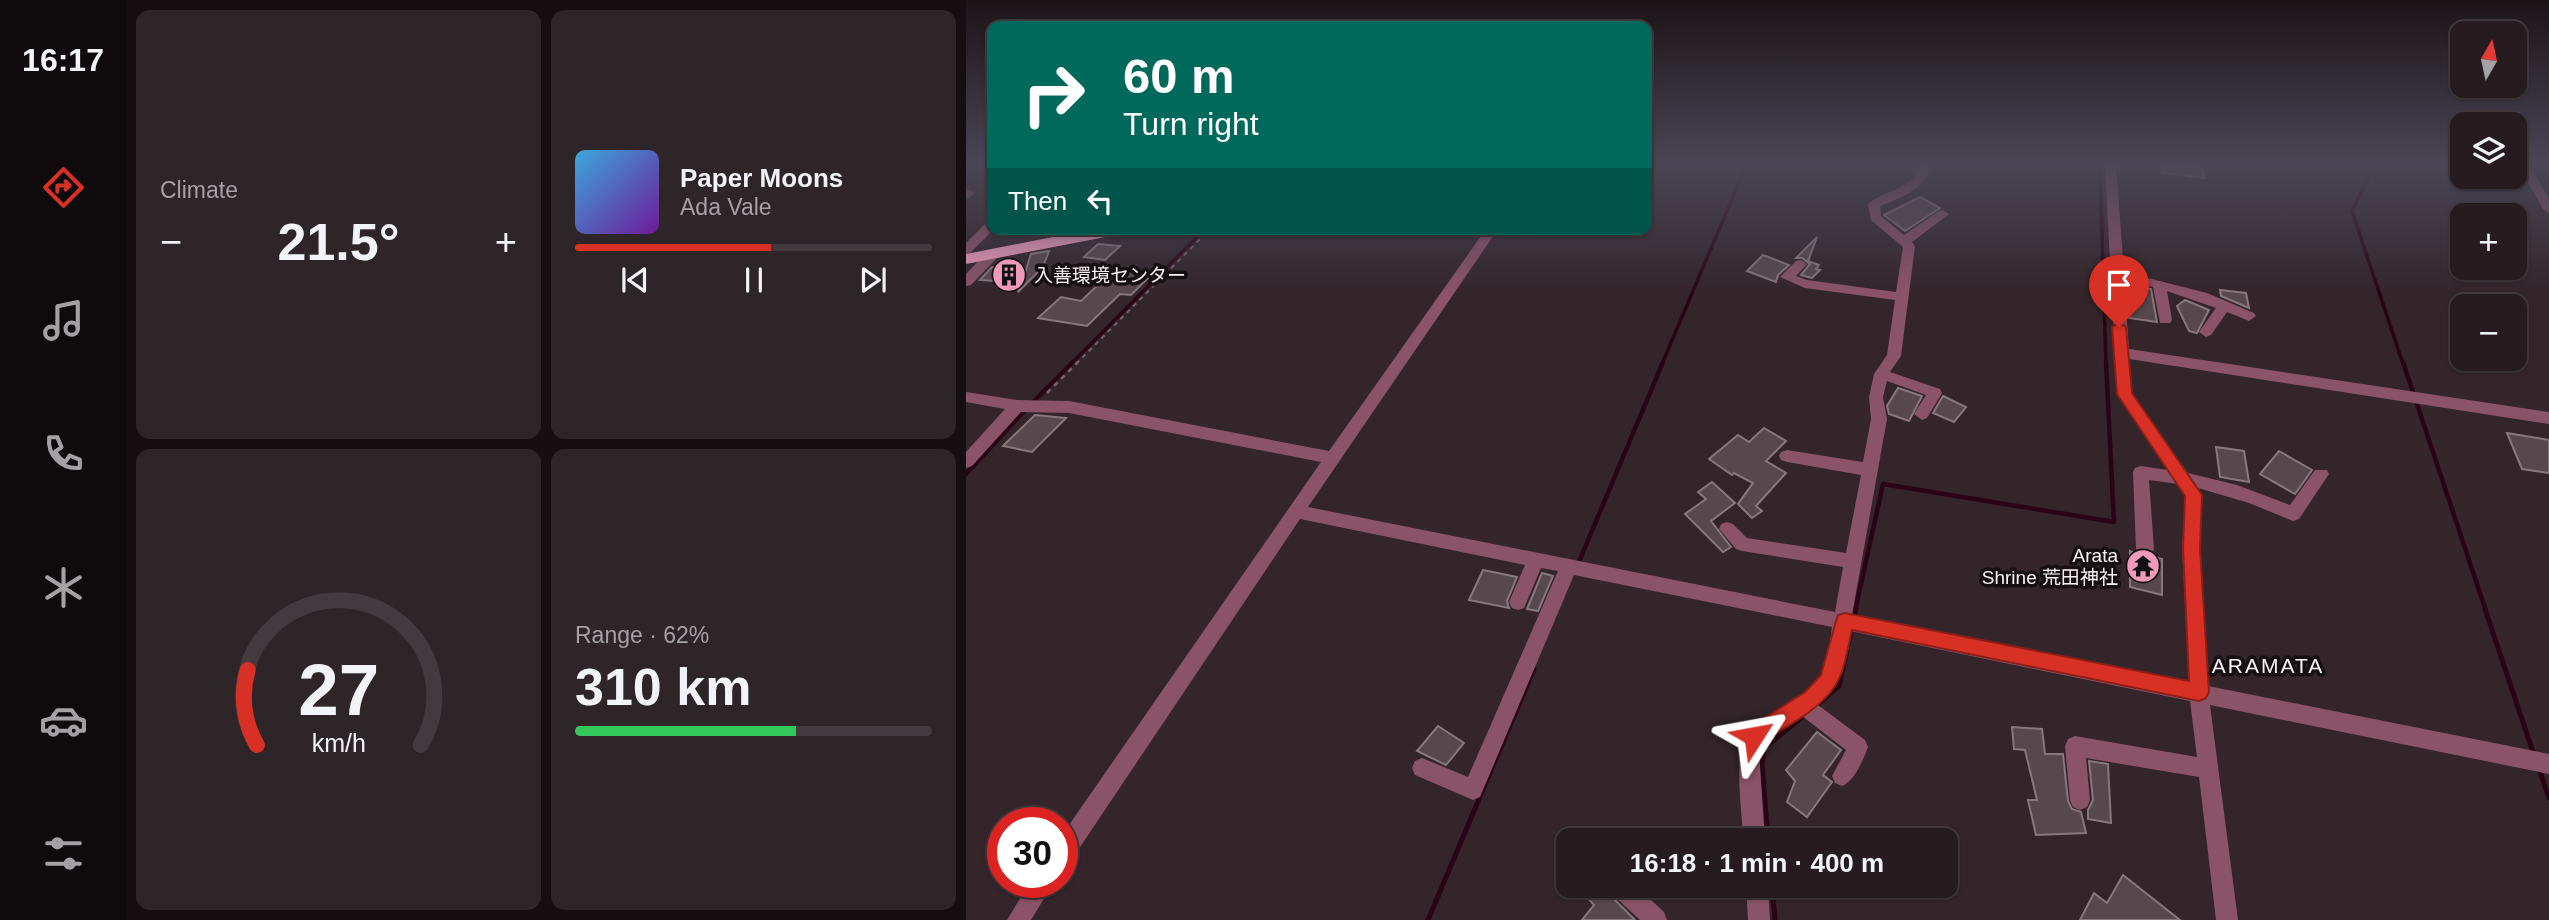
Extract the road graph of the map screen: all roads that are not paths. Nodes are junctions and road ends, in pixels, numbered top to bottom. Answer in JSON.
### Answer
{"nodes":[{"id":1,"x":1874,"y":209,"type":"edge"},
{"id":2,"x":2114,"y":209,"type":"edge"},
{"id":3,"x":1943,"y":214,"type":"dead end"},
{"id":4,"x":987,"y":229,"type":"edge"},
{"id":5,"x":1090,"y":235,"type":"edge"},
{"id":6,"x":1488,"y":235,"type":"edge"},
{"id":7,"x":1904,"y":241,"type":"junction"},
{"id":8,"x":966,"y":250,"type":"edge"},
{"id":9,"x":993,"y":254,"type":"junction"},
{"id":10,"x":966,"y":260,"type":"edge"},
{"id":11,"x":1801,"y":264,"type":"dead end"},
{"id":12,"x":2118,"y":275,"type":"junction"},
{"id":13,"x":966,"y":282,"type":"edge"},
{"id":14,"x":2159,"y":284,"type":"junction"},
{"id":15,"x":1902,"y":297,"type":"junction"},
{"id":16,"x":2224,"y":306,"type":"junction"},
{"id":17,"x":2249,"y":316,"type":"dead end"},
{"id":18,"x":2165,"y":320,"type":"dead end"},
{"id":19,"x":2206,"y":332,"type":"dead end"},
{"id":20,"x":2120,"y":352,"type":"junction"},
{"id":21,"x":1881,"y":373,"type":"junction"},
{"id":22,"x":966,"y":397,"type":"edge"},
{"id":23,"x":1025,"y":406,"type":"junction"},
{"id":24,"x":1922,"y":414,"type":"dead end"},
{"id":25,"x":2549,"y":418,"type":"edge"},
{"id":26,"x":1787,"y":456,"type":"dead end"},
{"id":27,"x":1333,"y":458,"type":"junction"},
{"id":28,"x":966,"y":462,"type":"edge"},
{"id":29,"x":1871,"y":470,"type":"junction"},
{"id":30,"x":2321,"y":474,"type":"dead end"},
{"id":31,"x":2184,"y":478,"type":"junction"},
{"id":32,"x":1296,"y":511,"type":"junction"},
{"id":33,"x":1727,"y":529,"type":"dead end"},
{"id":34,"x":2145,"y":549,"type":"dead end"},
{"id":35,"x":1536,"y":559,"type":"junction"},
{"id":36,"x":1855,"y":562,"type":"junction"},
{"id":37,"x":1569,"y":566,"type":"junction"},
{"id":38,"x":1518,"y":602,"type":"dead end"},
{"id":39,"x":1845,"y":621,"type":"junction"},
{"id":40,"x":2199,"y":692,"type":"junction"},
{"id":41,"x":1802,"y":704,"type":"junction"},
{"id":42,"x":2549,"y":764,"type":"edge"},
{"id":43,"x":1422,"y":768,"type":"dead end"},
{"id":44,"x":2209,"y":769,"type":"junction"},
{"id":45,"x":1842,"y":776,"type":"dead end"},
{"id":46,"x":2080,"y":800,"type":"dead end"},
{"id":47,"x":1753,"y":828,"type":"edge"},
{"id":48,"x":1078,"y":831,"type":"edge"},
{"id":49,"x":1033,"y":898,"type":"edge"},
{"id":50,"x":1633,"y":898,"type":"edge"},
{"id":51,"x":1757,"y":898,"type":"edge"},
{"id":52,"x":1018,"y":920,"type":"edge"},
{"id":53,"x":1656,"y":920,"type":"edge"},
{"id":54,"x":1759,"y":920,"type":"edge"},
{"id":55,"x":2227,"y":920,"type":"edge"}],
"edges":[{"from":1,"to":7,"type":"street"},
{"from":2,"to":12,"type":"street"},
{"from":3,"to":7,"type":"street"},
{"from":4,"to":8,"type":"street"},
{"from":5,"to":9,"type":"highway"},
{"from":6,"to":27,"type":"street"},
{"from":7,"to":15,"type":"street"},
{"from":9,"to":10,"type":"highway"},
{"from":9,"to":13,"type":"street"},
{"from":11,"to":15,"type":"street"},
{"from":12,"to":14,"type":"street"},
{"from":12,"to":20,"type":"street"},
{"from":14,"to":16,"type":"street"},
{"from":14,"to":18,"type":"street"},
{"from":15,"to":21,"type":"street"},
{"from":16,"to":17,"type":"street"},
{"from":16,"to":19,"type":"street"},
{"from":20,"to":25,"type":"street"},
{"from":20,"to":31,"type":"street"},
{"from":21,"to":24,"type":"street"},
{"from":21,"to":29,"type":"street"},
{"from":22,"to":23,"type":"street"},
{"from":23,"to":27,"type":"street"},
{"from":23,"to":28,"type":"street"},
{"from":26,"to":29,"type":"street"},
{"from":27,"to":32,"type":"street"},
{"from":29,"to":36,"type":"street"},
{"from":30,"to":31,"type":"street"},
{"from":31,"to":34,"type":"street"},
{"from":31,"to":40,"type":"street"},
{"from":32,"to":35,"type":"street"},
{"from":32,"to":48,"type":"street"},
{"from":33,"to":36,"type":"street"},
{"from":35,"to":37,"type":"street"},
{"from":35,"to":38,"type":"street"},
{"from":36,"to":39,"type":"street"},
{"from":37,"to":39,"type":"street"},
{"from":37,"to":43,"type":"street"},
{"from":39,"to":40,"type":"street"},
{"from":39,"to":41,"type":"street"},
{"from":40,"to":42,"type":"street"},
{"from":40,"to":44,"type":"street"},
{"from":41,"to":45,"type":"street"},
{"from":41,"to":47,"type":"street"},
{"from":44,"to":46,"type":"street"},
{"from":44,"to":55,"type":"street"},
{"from":49,"to":52,"type":"street"},
{"from":50,"to":53,"type":"street"},
{"from":51,"to":54,"type":"street"}]}
